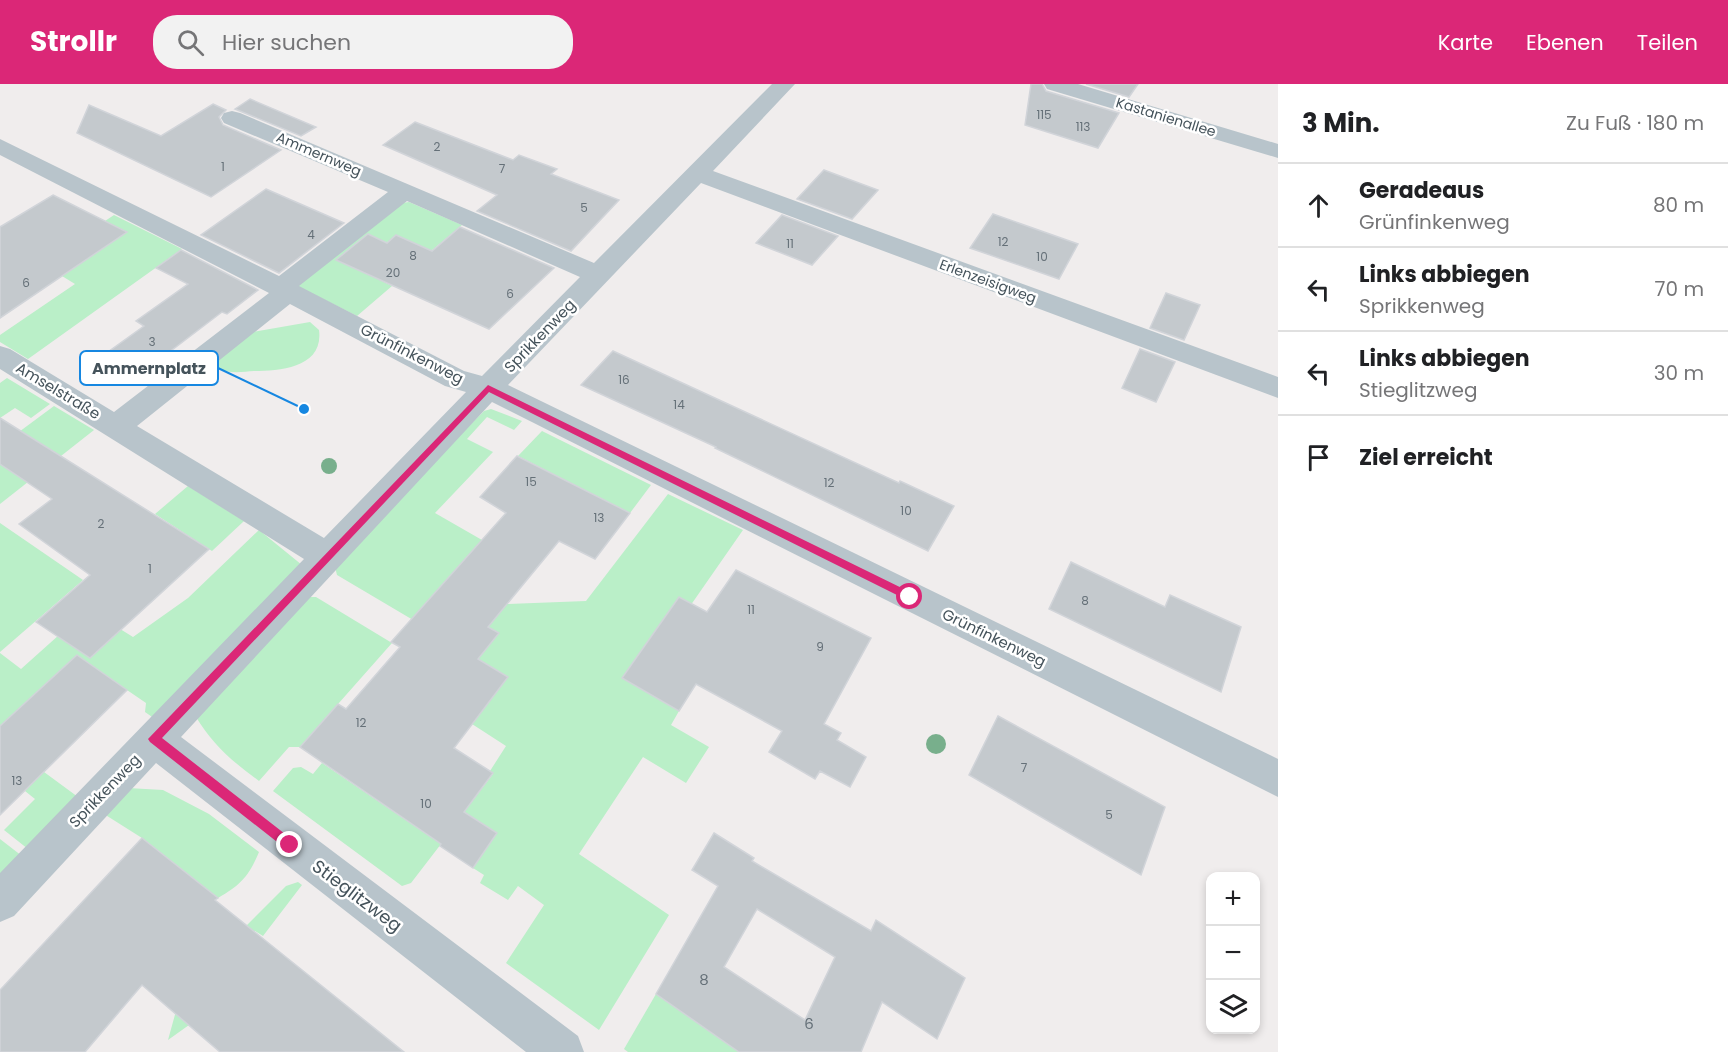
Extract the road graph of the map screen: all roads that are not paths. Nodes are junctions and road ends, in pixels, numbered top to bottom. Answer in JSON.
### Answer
{"nodes":[{"id":1,"x":784,"y":84,"type":"edge"},
{"id":2,"x":1055,"y":84,"type":"edge"},
{"id":3,"x":232,"y":118,"type":"dead end"},
{"id":4,"x":0,"y":146,"type":"edge"},
{"id":5,"x":1278,"y":151,"type":"edge"},
{"id":6,"x":697,"y":173,"type":"junction"},
{"id":7,"x":405,"y":190,"type":"junction"},
{"id":8,"x":598,"y":275,"type":"junction"},
{"id":9,"x":284,"y":290,"type":"junction"},
{"id":10,"x":0,"y":356,"type":"edge"},
{"id":11,"x":488,"y":388,"type":"junction"},
{"id":12,"x":1278,"y":388,"type":"edge"},
{"id":13,"x":116,"y":426,"type":"junction"},
{"id":14,"x":326,"y":556,"type":"junction"},
{"id":15,"x":154,"y":739,"type":"junction"},
{"id":16,"x":1278,"y":779,"type":"edge"},
{"id":17,"x":0,"y":902,"type":"edge"},
{"id":18,"x":562,"y":1052,"type":"edge"}],
"edges":[{"from":1,"to":6,"type":"street","name":"Sprikkenweg"},
{"from":2,"to":5,"type":"street","name":"Kastanienallee"},
{"from":3,"to":7,"type":"street","name":"Ammernweg"},
{"from":4,"to":9,"type":"street","name":"Grünfinkenweg"},
{"from":6,"to":8,"type":"street","name":"Sprikkenweg"},
{"from":6,"to":12,"type":"street","name":"Erlenzeisigweg"},
{"from":7,"to":8,"type":"street","name":"Ammernweg"},
{"from":7,"to":9,"type":"street"},
{"from":8,"to":11,"type":"street","name":"Sprikkenweg"},
{"from":9,"to":11,"type":"street","name":"Grünfinkenweg"},
{"from":9,"to":13,"type":"street"},
{"from":10,"to":13,"type":"street","name":"Amselstraße"},
{"from":11,"to":14,"type":"street","name":"Sprikkenweg"},
{"from":11,"to":16,"type":"street","name":"Grünfinkenweg"},
{"from":13,"to":14,"type":"street","name":"Amselstraße"},
{"from":14,"to":15,"type":"street","name":"Sprikkenweg"},
{"from":15,"to":17,"type":"street","name":"Sprikkenweg"},
{"from":15,"to":18,"type":"street","name":"Stieglitzweg"}]}
